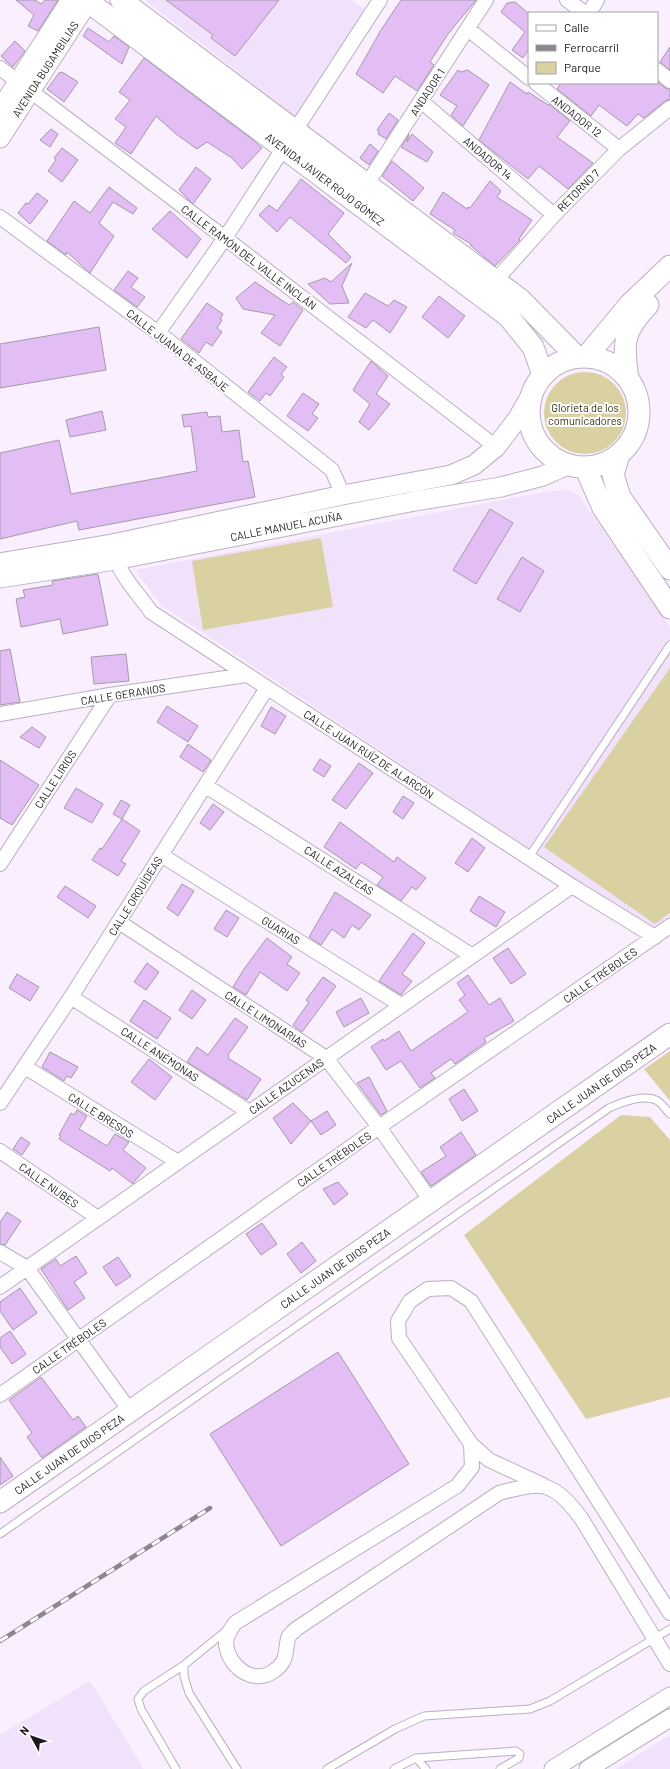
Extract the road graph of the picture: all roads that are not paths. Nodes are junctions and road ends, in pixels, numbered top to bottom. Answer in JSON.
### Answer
{"nodes":[{"id":1,"x":84,"y":0,"type":"edge"},
{"id":2,"x":121,"y":0,"type":"edge"},
{"id":3,"x":380,"y":0,"type":"edge"},
{"id":4,"x":486,"y":0,"type":"edge"},
{"id":5,"x":567,"y":0,"type":"edge"},
{"id":6,"x":597,"y":0,"type":"edge"},
{"id":7,"x":584,"y":12,"type":"edge"},
{"id":8,"x":590,"y":12,"type":"edge"},
{"id":9,"x":468,"y":30,"type":"junction"},
{"id":10,"x":0,"y":68,"type":"edge"},
{"id":11,"x":658,"y":71,"type":"edge"},
{"id":12,"x":528,"y":77,"type":"edge"},
{"id":13,"x":670,"y":81,"type":"edge"},
{"id":14,"x":537,"y":84,"type":"edge"},
{"id":15,"x":24,"y":86,"type":"junction"},
{"id":16,"x":421,"y":101,"type":"junction"},
{"id":17,"x":670,"y":108,"type":"edge"},
{"id":18,"x":0,"y":110,"type":"edge"},
{"id":19,"x":294,"y":130,"type":"junction"},
{"id":20,"x":0,"y":138,"type":"edge"},
{"id":21,"x":284,"y":148,"type":"junction"},
{"id":22,"x":619,"y":149,"type":"junction"},
{"id":23,"x":366,"y":184,"type":"junction"},
{"id":24,"x":554,"y":214,"type":"junction"},
{"id":25,"x":0,"y":217,"type":"edge"},
{"id":26,"x":225,"y":238,"type":"junction"},
{"id":27,"x":670,"y":266,"type":"edge"},
{"id":28,"x":495,"y":281,"type":"junction"},
{"id":29,"x":670,"y":285,"type":"edge"},
{"id":30,"x":521,"y":300,"type":"junction"},
{"id":31,"x":508,"y":316,"type":"junction"},
{"id":32,"x":158,"y":334,"type":"junction"},
{"id":33,"x":582,"y":357,"type":"junction"},
{"id":34,"x":628,"y":379,"type":"junction"},
{"id":35,"x":539,"y":383,"type":"junction"},
{"id":36,"x":496,"y":447,"type":"junction"},
{"id":37,"x":619,"y":454,"type":"junction"},
{"id":38,"x":578,"y":466,"type":"junction"},
{"id":39,"x":343,"y":495,"type":"junction"},
{"id":40,"x":114,"y":552,"type":"junction"},
{"id":41,"x":0,"y":563,"type":"edge"},
{"id":42,"x":670,"y":569,"type":"edge"},
{"id":43,"x":0,"y":578,"type":"edge"},
{"id":44,"x":670,"y":608,"type":"edge"},
{"id":45,"x":670,"y":645,"type":"edge"},
{"id":46,"x":246,"y":674,"type":"junction"},
{"id":47,"x":267,"y":688,"type":"junction"},
{"id":48,"x":110,"y":695,"type":"junction"},
{"id":49,"x":0,"y":714,"type":"edge"},
{"id":50,"x":206,"y":786,"type":"junction"},
{"id":51,"x":161,"y":855,"type":"junction"},
{"id":52,"x":529,"y":857,"type":"junction"},
{"id":53,"x":0,"y":864,"type":"edge"},
{"id":54,"x":572,"y":886,"type":"junction"},
{"id":55,"x":118,"y":922,"type":"junction"},
{"id":56,"x":670,"y":926,"type":"edge"},
{"id":57,"x":655,"y":937,"type":"junction"},
{"id":58,"x":471,"y":955,"type":"junction"},
{"id":59,"x":71,"y":997,"type":"junction"},
{"id":60,"x":401,"y":1005,"type":"junction"},
{"id":61,"x":670,"y":1034,"type":"edge"},
{"id":62,"x":326,"y":1058,"type":"junction"},
{"id":63,"x":24,"y":1067,"type":"junction"},
{"id":64,"x":0,"y":1103,"type":"edge"},
{"id":65,"x":249,"y":1112,"type":"junction"},
{"id":66,"x":670,"y":1114,"type":"edge"},
{"id":67,"x":379,"y":1127,"type":"junction"},
{"id":68,"x":0,"y":1151,"type":"edge"},
{"id":69,"x":178,"y":1162,"type":"junction"},
{"id":70,"x":431,"y":1201,"type":"junction"},
{"id":71,"x":98,"y":1218,"type":"junction"},
{"id":72,"x":0,"y":1252,"type":"edge"},
{"id":73,"x":27,"y":1268,"type":"junction"},
{"id":74,"x":0,"y":1286,"type":"edge"},
{"id":75,"x":78,"y":1339,"type":"junction"},
{"id":76,"x":0,"y":1395,"type":"edge"},
{"id":77,"x":130,"y":1411,"type":"junction"},
{"id":78,"x":470,"y":1444,"type":"junction"},
{"id":79,"x":546,"y":1486,"type":"junction"},
{"id":80,"x":0,"y":1502,"type":"edge"},
{"id":81,"x":0,"y":1534,"type":"edge"},
{"id":82,"x":670,"y":1613,"type":"edge"},
{"id":83,"x":235,"y":1623,"type":"junction"},
{"id":84,"x":670,"y":1630,"type":"edge"},
{"id":85,"x":654,"y":1639,"type":"junction"},
{"id":86,"x":670,"y":1664,"type":"edge"},
{"id":87,"x":184,"y":1665,"type":"junction"},
{"id":88,"x":670,"y":1696,"type":"edge"},
{"id":89,"x":670,"y":1718,"type":"edge"},
{"id":90,"x":612,"y":1732,"type":"junction"},
{"id":91,"x":622,"y":1748,"type":"junction"},
{"id":92,"x":416,"y":1758,"type":"junction"},
{"id":93,"x":176,"y":1769,"type":"edge"},
{"id":94,"x":237,"y":1769,"type":"edge"},
{"id":95,"x":327,"y":1769,"type":"edge"},
{"id":96,"x":394,"y":1769,"type":"edge"},
{"id":97,"x":426,"y":1769,"type":"edge"},
{"id":98,"x":500,"y":1769,"type":"edge"},
{"id":99,"x":553,"y":1769,"type":"edge"},
{"id":100,"x":588,"y":1769,"type":"edge"}],
"edges":[{"from":1,"to":15,"type":"main road","name":"AVENIDA BUGAMBILIAS"},
{"from":1,"to":21,"type":"main road","name":"AVENIDA JAVIER ROJO GÓMEZ"},
{"from":2,"to":19,"type":"main road","name":"AVENIDA JAVIER ROJO GÓMEZ"},
{"from":3,"to":19,"type":"street"},
{"from":4,"to":9,"type":"street","name":"ANDADOR 1"},
{"from":5,"to":7,"type":"street"},
{"from":6,"to":8,"type":"street"},
{"from":9,"to":12,"type":"street"},
{"from":9,"to":16,"type":"street","name":"ANDADOR 1"},
{"from":10,"to":15,"type":"street","name":"CALLE RAMÓN DEL VALLE INCLÁN"},
{"from":11,"to":13,"type":"street"},
{"from":14,"to":22,"type":"street","name":"ANDADOR 12"},
{"from":15,"to":18,"type":"main road","name":"AVENIDA BUGAMBILIAS"},
{"from":15,"to":20,"type":"main road","name":"AVENIDA BUGAMBILIAS"},
{"from":15,"to":26,"type":"street","name":"CALLE RAMÓN DEL VALLE INCLÁN"},
{"from":16,"to":23,"type":"street","name":"ANDADOR 1"},
{"from":16,"to":24,"type":"street","name":"ANDADOR 14"},
{"from":17,"to":22,"type":"street","name":"RETORNO 7"},
{"from":19,"to":21,"type":"street"},
{"from":19,"to":23,"type":"main road","name":"AVENIDA JAVIER ROJO GÓMEZ"},
{"from":21,"to":26,"type":"street"},
{"from":21,"to":31,"type":"main road","name":"AVENIDA JAVIER ROJO GÓMEZ"},
{"from":22,"to":24,"type":"street","name":"RETORNO 7"},
{"from":23,"to":28,"type":"main road","name":"AVENIDA JAVIER ROJO GÓMEZ"},
{"from":24,"to":28,"type":"street","name":"RETORNO 7"},
{"from":25,"to":32,"type":"street","name":"CALLE JUANA DE ASBAJE"},
{"from":26,"to":32,"type":"street"},
{"from":26,"to":36,"type":"street","name":"CALLE RAMÓN DEL VALLE INCLÁN"},
{"from":27,"to":33,"type":"main road"},
{"from":28,"to":30,"type":"main road","name":"AVENIDA JAVIER ROJO GÓMEZ"},
{"from":29,"to":34,"type":"main road"},
{"from":30,"to":31,"type":"main road"},
{"from":30,"to":33,"type":"main road","name":"AVENIDA JAVIER ROJO GÓMEZ"},
{"from":31,"to":35,"type":"main road","name":"AVENIDA JAVIER ROJO GÓMEZ"},
{"from":32,"to":39,"type":"street","name":"CALLE JUANA DE ASBAJE"},
{"from":33,"to":34,"type":"main road"},
{"from":33,"to":35,"type":"main road"},
{"from":34,"to":37,"type":"main road"},
{"from":35,"to":36,"type":"main road","name":"CALLE MANUEL ACUÑA"},
{"from":35,"to":38,"type":"main road"},
{"from":36,"to":39,"type":"main road","name":"CALLE MANUEL ACUÑA"},
{"from":37,"to":38,"type":"main road"},
{"from":37,"to":42,"type":"main road"},
{"from":38,"to":40,"type":"main road","name":"CALLE MANUEL ACUÑA"},
{"from":38,"to":44,"type":"main road"},
{"from":39,"to":40,"type":"main road","name":"CALLE MANUEL ACUÑA"},
{"from":40,"to":41,"type":"main road","name":"CALLE MANUEL ACUÑA"},
{"from":40,"to":43,"type":"main road","name":"CALLE MANUEL ACUÑA"},
{"from":40,"to":46,"type":"street","name":"CALLE JUAN RUÍZ DE ALARCÓN"},
{"from":45,"to":52,"type":"lane"},
{"from":46,"to":47,"type":"street","name":"CALLE JUAN RUÍZ DE ALARCÓN"},
{"from":46,"to":48,"type":"street","name":"CALLE GERANIOS"},
{"from":47,"to":50,"type":"street","name":"CALLE ORQUÍDEAS"},
{"from":47,"to":52,"type":"street","name":"CALLE JUAN RUÍZ DE ALARCÓN"},
{"from":48,"to":49,"type":"street","name":"CALLE GERANIOS"},
{"from":48,"to":53,"type":"street","name":"CALLE LIRIOS"},
{"from":50,"to":51,"type":"street","name":"CALLE ORQUÍDEAS"},
{"from":50,"to":58,"type":"street","name":"CALLE AZALEAS"},
{"from":51,"to":55,"type":"street","name":"CALLE ORQUÍDEAS"},
{"from":51,"to":60,"type":"street","name":"GUARIAS"},
{"from":52,"to":54,"type":"street","name":"CALLE JUAN RUÍZ DE ALARCÓN"},
{"from":54,"to":57,"type":"street","name":"CALLE JUAN RUÍZ DE ALARCÓN"},
{"from":54,"to":58,"type":"street","name":"CALLE AZUCENAS"},
{"from":55,"to":59,"type":"street","name":"CALLE ORQUÍDEAS"},
{"from":55,"to":62,"type":"street","name":"CALLE LIMONARIAS"},
{"from":56,"to":57,"type":"street","name":"CALLE TRÉBOLES"},
{"from":57,"to":67,"type":"street","name":"CALLE TRÉBOLES"},
{"from":58,"to":60,"type":"street","name":"CALLE AZUCENAS"},
{"from":59,"to":63,"type":"street","name":"CALLE ORQUÍDEAS"},
{"from":59,"to":65,"type":"street","name":"CALLE ANÉMONAS"},
{"from":60,"to":62,"type":"street","name":"CALLE AZUCENAS"},
{"from":61,"to":70,"type":"main road","name":"CALLE JUAN DE DIOS PEZA"},
{"from":62,"to":65,"type":"street","name":"CALLE AZUCENAS"},
{"from":62,"to":67,"type":"street","name":"CALLE LIMONARIAS"},
{"from":63,"to":64,"type":"street","name":"CALLE ORQUÍDEAS"},
{"from":63,"to":69,"type":"street","name":"CALLE BRESOS"},
{"from":65,"to":69,"type":"street","name":"CALLE AZUCENAS"},
{"from":66,"to":81,"type":"lane"},
{"from":67,"to":70,"type":"street","name":"CALLE LIMONARIAS"},
{"from":67,"to":75,"type":"street","name":"CALLE TRÉBOLES"},
{"from":68,"to":71,"type":"street","name":"CALLE NUBES"},
{"from":69,"to":71,"type":"street","name":"CALLE AZUCENAS"},
{"from":70,"to":77,"type":"main road","name":"CALLE JUAN DE DIOS PEZA"},
{"from":71,"to":73,"type":"street","name":"CALLE AZUCENAS"},
{"from":72,"to":73,"type":"street"},
{"from":73,"to":74,"type":"street","name":"CALLE AZUCENAS"},
{"from":73,"to":75,"type":"street"},
{"from":75,"to":76,"type":"street","name":"CALLE TRÉBOLES"},
{"from":75,"to":77,"type":"street"},
{"from":77,"to":80,"type":"main road","name":"CALLE JUAN DE DIOS PEZA"},
{"from":78,"to":79,"type":"street"},
{"from":78,"to":82,"type":"street"},
{"from":78,"to":83,"type":"street"},
{"from":79,"to":83,"type":"street"},
{"from":79,"to":85,"type":"street"},
{"from":83,"to":87,"type":"lane"},
{"from":84,"to":85,"type":"lane"},
{"from":85,"to":86,"type":"street"},
{"from":85,"to":95,"type":"lane"},
{"from":87,"to":93,"type":"lane"},
{"from":87,"to":94,"type":"lane"},
{"from":88,"to":90,"type":"street"},
{"from":89,"to":91,"type":"street"},
{"from":90,"to":91,"type":"street"},
{"from":90,"to":99,"type":"street"},
{"from":91,"to":100,"type":"street"},
{"from":92,"to":96,"type":"lane"},
{"from":92,"to":97,"type":"lane"},
{"from":92,"to":98,"type":"lane"}]}
